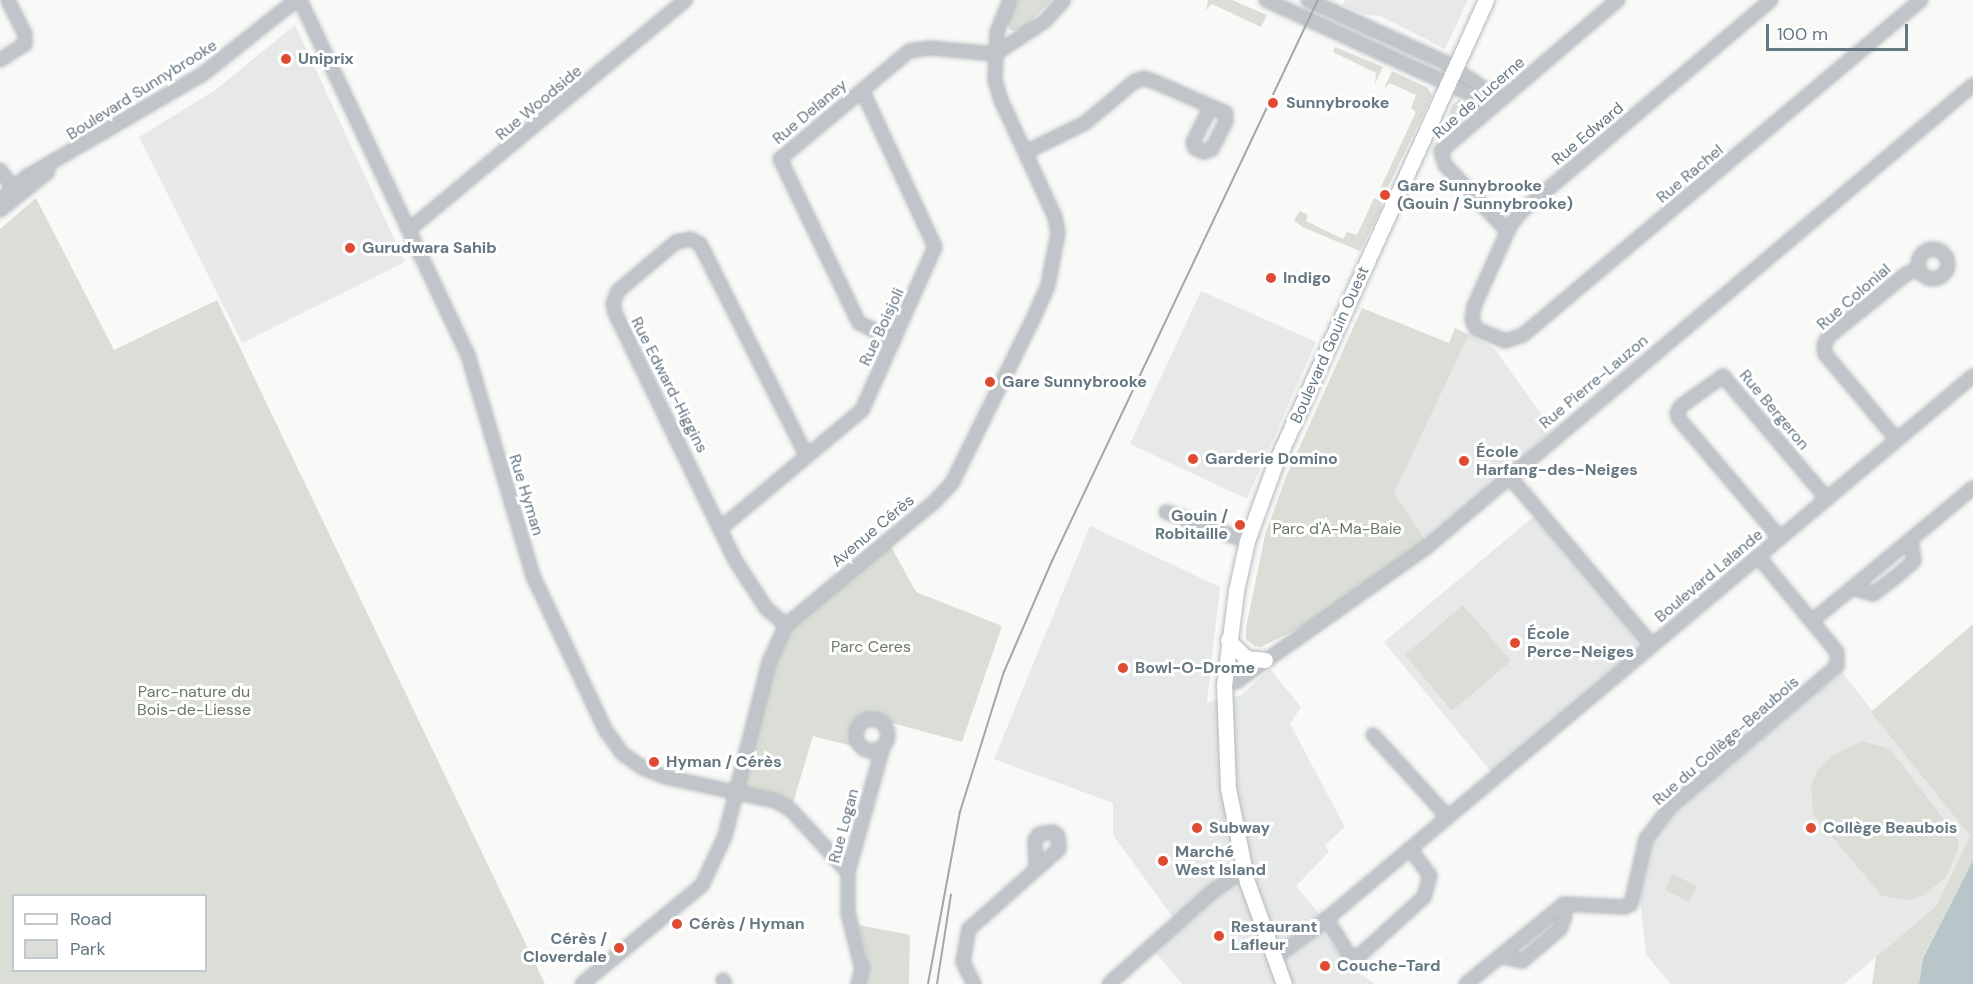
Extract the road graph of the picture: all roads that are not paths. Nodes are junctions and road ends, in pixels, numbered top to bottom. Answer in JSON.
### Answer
{"nodes":[{"id":1,"x":8,"y":0,"type":"edge"},
{"id":2,"x":298,"y":0,"type":"edge"},
{"id":3,"x":686,"y":0,"type":"edge"},
{"id":4,"x":1064,"y":0,"type":"edge"},
{"id":5,"x":1266,"y":0,"type":"edge"},
{"id":6,"x":1308,"y":0,"type":"edge"},
{"id":7,"x":1486,"y":0,"type":"edge"},
{"id":8,"x":1618,"y":0,"type":"edge"},
{"id":9,"x":1771,"y":0,"type":"edge"},
{"id":10,"x":1922,"y":0,"type":"edge"},
{"id":11,"x":1008,"y":1,"type":"edge"},
{"id":12,"x":995,"y":54,"type":"junction"},
{"id":13,"x":0,"y":60,"type":"edge"},
{"id":14,"x":1452,"y":76,"type":"junction"},
{"id":15,"x":1973,"y":86,"type":"edge"},
{"id":16,"x":862,"y":90,"type":"junction"},
{"id":17,"x":1500,"y":99,"type":"junction"},
{"id":18,"x":1211,"y":107,"type":"dead end"},
{"id":19,"x":1490,"y":108,"type":"junction"},
{"id":20,"x":1026,"y":152,"type":"junction"},
{"id":21,"x":0,"y":171,"type":"edge"},
{"id":22,"x":17,"y":192,"type":"junction"},
{"id":23,"x":0,"y":200,"type":"edge"},
{"id":24,"x":0,"y":210,"type":"edge"},
{"id":25,"x":411,"y":228,"type":"junction"},
{"id":26,"x":1507,"y":231,"type":"junction"},
{"id":27,"x":1918,"y":268,"type":"dead end"},
{"id":28,"x":1473,"y":324,"type":"joint"},
{"id":29,"x":894,"y":340,"type":"junction"},
{"id":30,"x":1973,"y":376,"type":"edge"},
{"id":31,"x":1896,"y":440,"type":"junction"},
{"id":32,"x":806,"y":454,"type":"junction"},
{"id":33,"x":1509,"y":476,"type":"junction"},
{"id":34,"x":1973,"y":488,"type":"edge"},
{"id":35,"x":1827,"y":499,"type":"junction"},
{"id":36,"x":1166,"y":512,"type":"dead end"},
{"id":37,"x":721,"y":528,"type":"junction"},
{"id":38,"x":1780,"y":538,"type":"junction"},
{"id":39,"x":1911,"y":540,"type":"junction"},
{"id":40,"x":1247,"y":541,"type":"junction"},
{"id":41,"x":1758,"y":556,"type":"junction"},
{"id":42,"x":1853,"y":588,"type":"junction"},
{"id":43,"x":1812,"y":621,"type":"junction"},
{"id":44,"x":786,"y":625,"type":"junction"},
{"id":45,"x":1228,"y":640,"type":"junction"},
{"id":46,"x":1652,"y":645,"type":"junction"},
{"id":47,"x":1265,"y":660,"type":"junction"},
{"id":48,"x":1224,"y":686,"type":"junction"},
{"id":49,"x":1373,"y":735,"type":"dead end"},
{"id":50,"x":883,"y":747,"type":"dead end"},
{"id":51,"x":737,"y":791,"type":"junction"},
{"id":52,"x":1448,"y":817,"type":"junction"},
{"id":53,"x":1410,"y":848,"type":"junction"},
{"id":54,"x":1036,"y":868,"type":"dead end"},
{"id":55,"x":1244,"y":870,"type":"junction"},
{"id":56,"x":848,"y":872,"type":"junction"},
{"id":57,"x":1564,"y":904,"type":"junction"},
{"id":58,"x":1326,"y":918,"type":"junction"},
{"id":59,"x":1500,"y":956,"type":"junction"},
{"id":60,"x":1274,"y":958,"type":"junction"},
{"id":61,"x":582,"y":984,"type":"edge"},
{"id":62,"x":858,"y":984,"type":"edge"},
{"id":63,"x":974,"y":984,"type":"edge"},
{"id":64,"x":1109,"y":984,"type":"edge"},
{"id":65,"x":1284,"y":984,"type":"edge"},
{"id":66,"x":1466,"y":984,"type":"edge"}],
"edges":[{"from":1,"to":13,"type":"street"},
{"from":2,"to":22,"type":"street","name":"Boulevard Sunnybrooke"},
{"from":2,"to":25,"type":"street","name":"Rue Hyman"},
{"from":3,"to":25,"type":"street","name":"Rue Woodside"},
{"from":4,"to":12,"type":"street"},
{"from":5,"to":14,"type":"street"},
{"from":6,"to":14,"type":"street"},
{"from":7,"to":14,"type":"main road","name":"Boulevard Gouin Ouest"},
{"from":8,"to":17,"type":"street","name":"Rue de Lucerne"},
{"from":9,"to":26,"type":"street","name":"Rue Edward"},
{"from":10,"to":28,"type":"street","name":"Rue Rachel"},
{"from":11,"to":12,"type":"street","name":"Avenue Cérès"},
{"from":12,"to":16,"type":"street","name":"Rue Delaney"},
{"from":12,"to":20,"type":"street","name":"Avenue Cérès"},
{"from":14,"to":17,"type":"street"},
{"from":14,"to":19,"type":"street"},
{"from":14,"to":40,"type":"main road","name":"Boulevard Gouin Ouest"},
{"from":15,"to":33,"type":"street","name":"Rue Pierre-Lauzon"},
{"from":16,"to":29,"type":"street","name":"Rue Boisjoli"},
{"from":16,"to":29,"type":"street","name":"Rue Delaney"},
{"from":17,"to":19,"type":"street","name":"Rue de Lucerne"},
{"from":18,"to":20,"type":"street"},
{"from":19,"to":26,"type":"street","name":"Rue de Lucerne"},
{"from":20,"to":44,"type":"street","name":"Avenue Cérès"},
{"from":21,"to":22,"type":"street"},
{"from":22,"to":23,"type":"street","name":"Boulevard Sunnybrooke"},
{"from":22,"to":24,"type":"street","name":"Boulevard Sunnybrooke"},
{"from":25,"to":51,"type":"street","name":"Rue Hyman"},
{"from":26,"to":28,"type":"street","name":"Rue Edward"},
{"from":27,"to":31,"type":"street","name":"Rue Colonial"},
{"from":29,"to":32,"type":"street","name":"Rue Boisjoli"},
{"from":30,"to":31,"type":"street","name":"Boulevard Lalande"},
{"from":31,"to":35,"type":"street","name":"Boulevard Lalande"},
{"from":32,"to":37,"type":"street","name":"Rue Boisjoli"},
{"from":32,"to":37,"type":"street","name":"Rue Edward-Higgins"},
{"from":33,"to":46,"type":"street"},
{"from":33,"to":47,"type":"street","name":"Rue Pierre-Lauzon"},
{"from":34,"to":39,"type":"street"},
{"from":35,"to":38,"type":"street","name":"Boulevard Lalande"},
{"from":35,"to":38,"type":"street","name":"Rue Bergeron"},
{"from":36,"to":40,"type":"street"},
{"from":37,"to":44,"type":"street","name":"Rue Edward-Higgins"},
{"from":38,"to":41,"type":"street","name":"Boulevard Lalande"},
{"from":39,"to":42,"type":"street"},
{"from":39,"to":42,"type":"street"},
{"from":40,"to":45,"type":"main road","name":"Boulevard Gouin Ouest"},
{"from":41,"to":43,"type":"street"},
{"from":41,"to":46,"type":"street","name":"Boulevard Lalande"},
{"from":42,"to":43,"type":"street"},
{"from":43,"to":57,"type":"street","name":"Rue du Collège-Beaubois"},
{"from":44,"to":51,"type":"street","name":"Avenue Cérès"},
{"from":45,"to":47,"type":"main road"},
{"from":45,"to":48,"type":"main road","name":"Boulevard Gouin Ouest"},
{"from":46,"to":52,"type":"street","name":"Boulevard Lalande"},
{"from":47,"to":48,"type":"street","name":"Rue Pierre-Lauzon"},
{"from":48,"to":55,"type":"main road","name":"Boulevard Gouin Ouest"},
{"from":49,"to":52,"type":"street"},
{"from":50,"to":56,"type":"street","name":"Rue Logan"},
{"from":51,"to":56,"type":"street","name":"Rue Hyman"},
{"from":51,"to":61,"type":"street","name":"Avenue Cérès"},
{"from":52,"to":53,"type":"street","name":"Boulevard Lalande"},
{"from":53,"to":58,"type":"street","name":"Boulevard Lalande"},
{"from":53,"to":58,"type":"street"},
{"from":54,"to":63,"type":"street"},
{"from":55,"to":60,"type":"main road","name":"Boulevard Gouin Ouest"},
{"from":55,"to":64,"type":"street"},
{"from":56,"to":62,"type":"street","name":"Rue Logan"},
{"from":57,"to":59,"type":"street"},
{"from":57,"to":59,"type":"street"},
{"from":58,"to":60,"type":"street","name":"Boulevard Lalande"},
{"from":59,"to":66,"type":"street"},
{"from":60,"to":65,"type":"main road","name":"Boulevard Gouin Ouest"}]}
